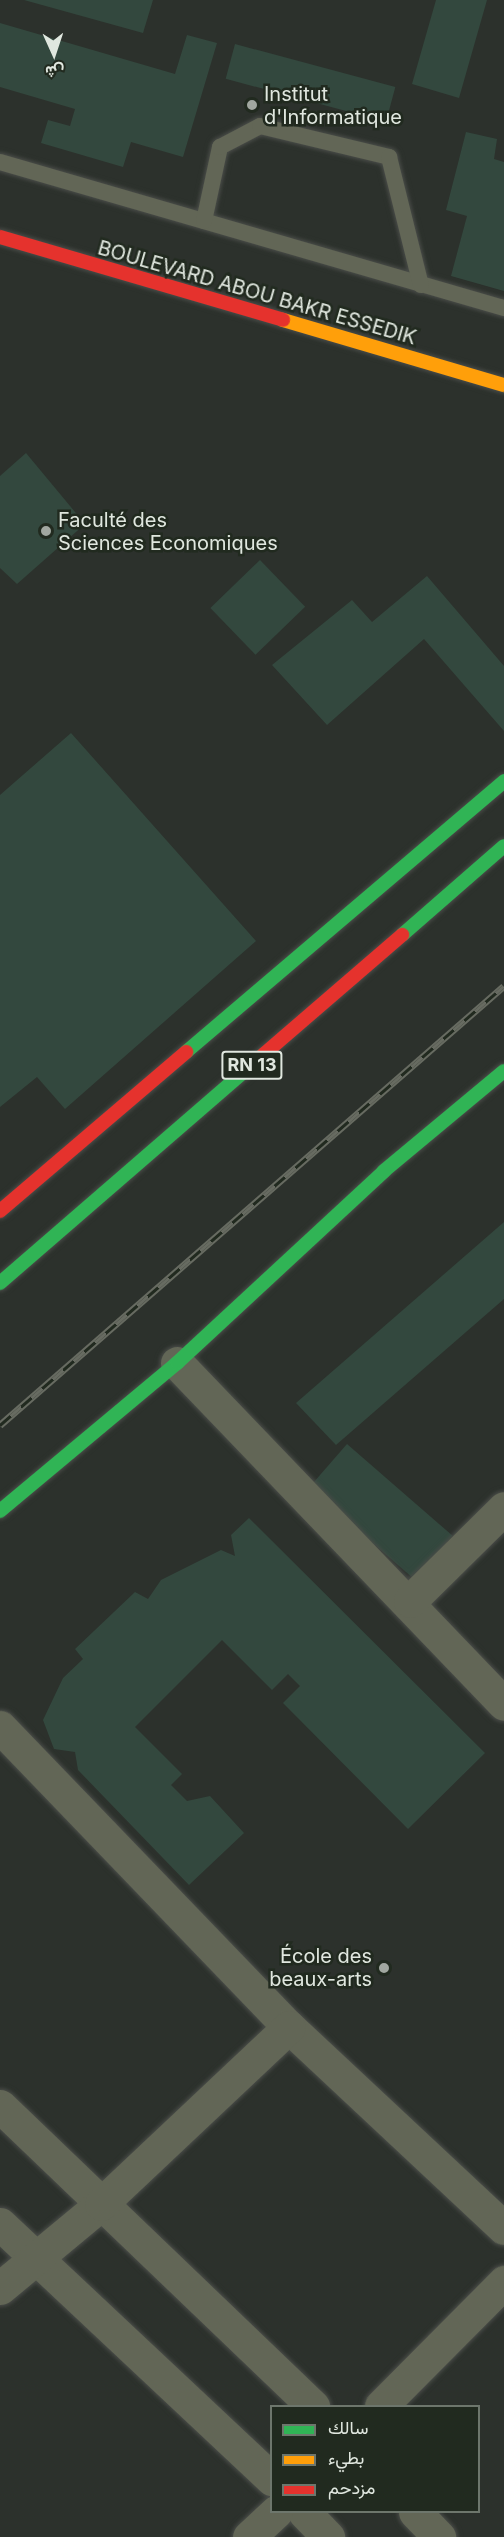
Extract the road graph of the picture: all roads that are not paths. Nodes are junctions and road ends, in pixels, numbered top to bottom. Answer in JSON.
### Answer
{"nodes":[{"id":1,"x":0,"y":162,"type":"edge"},
{"id":2,"x":204,"y":221,"type":"junction"},
{"id":3,"x":0,"y":237,"type":"edge"},
{"id":4,"x":421,"y":285,"type":"junction"},
{"id":5,"x":504,"y":308,"type":"edge"},
{"id":6,"x":504,"y":385,"type":"edge"},
{"id":7,"x":504,"y":781,"type":"edge"},
{"id":8,"x":504,"y":846,"type":"edge"},
{"id":9,"x":504,"y":1071,"type":"edge"},
{"id":10,"x":0,"y":1211,"type":"edge"},
{"id":11,"x":0,"y":1283,"type":"edge"},
{"id":12,"x":177,"y":1363,"type":"junction"},
{"id":13,"x":504,"y":1508,"type":"edge"},
{"id":14,"x":0,"y":1511,"type":"edge"},
{"id":15,"x":410,"y":1601,"type":"junction"},
{"id":16,"x":504,"y":1704,"type":"edge"},
{"id":17,"x":0,"y":1727,"type":"edge"},
{"id":18,"x":289,"y":2027,"type":"junction"},
{"id":19,"x":0,"y":2106,"type":"edge"},
{"id":20,"x":101,"y":2204,"type":"junction"},
{"id":21,"x":0,"y":2224,"type":"edge"},
{"id":22,"x":504,"y":2228,"type":"edge"},
{"id":23,"x":33,"y":2257,"type":"junction"},
{"id":24,"x":504,"y":2282,"type":"edge"},
{"id":25,"x":0,"y":2288,"type":"edge"},
{"id":26,"x":312,"y":2405,"type":"edge"},
{"id":27,"x":382,"y":2405,"type":"edge"},
{"id":28,"x":270,"y":2477,"type":"edge"},
{"id":29,"x":274,"y":2513,"type":"edge"},
{"id":30,"x":306,"y":2513,"type":"edge"},
{"id":31,"x":417,"y":2513,"type":"edge"},
{"id":32,"x":249,"y":2537,"type":"edge"},
{"id":33,"x":328,"y":2537,"type":"edge"},
{"id":34,"x":439,"y":2537,"type":"edge"}],
"edges":[{"from":1,"to":2,"type":"lane"},
{"from":2,"to":4,"type":"lane"},
{"from":2,"to":4,"type":"lane"},
{"from":3,"to":6,"type":"main road","name":"BOULEVARD ABOU BAKR ESSEDIK"},
{"from":4,"to":5,"type":"lane"},
{"from":7,"to":10,"type":"main road","number":"RN 13"},
{"from":8,"to":11,"type":"main road","number":"RN 13"},
{"from":9,"to":12,"type":"main road"},
{"from":12,"to":14,"type":"main road"},
{"from":12,"to":15,"type":"street"},
{"from":13,"to":15,"type":"street"},
{"from":15,"to":16,"type":"street"},
{"from":17,"to":18,"type":"street"},
{"from":18,"to":20,"type":"street"},
{"from":18,"to":22,"type":"street"},
{"from":19,"to":20,"type":"street"},
{"from":20,"to":23,"type":"street"},
{"from":20,"to":26,"type":"street"},
{"from":21,"to":23,"type":"street"},
{"from":23,"to":25,"type":"street"},
{"from":23,"to":28,"type":"street"},
{"from":24,"to":27,"type":"street"},
{"from":29,"to":32,"type":"street"},
{"from":30,"to":33,"type":"street"},
{"from":31,"to":34,"type":"street"}]}
